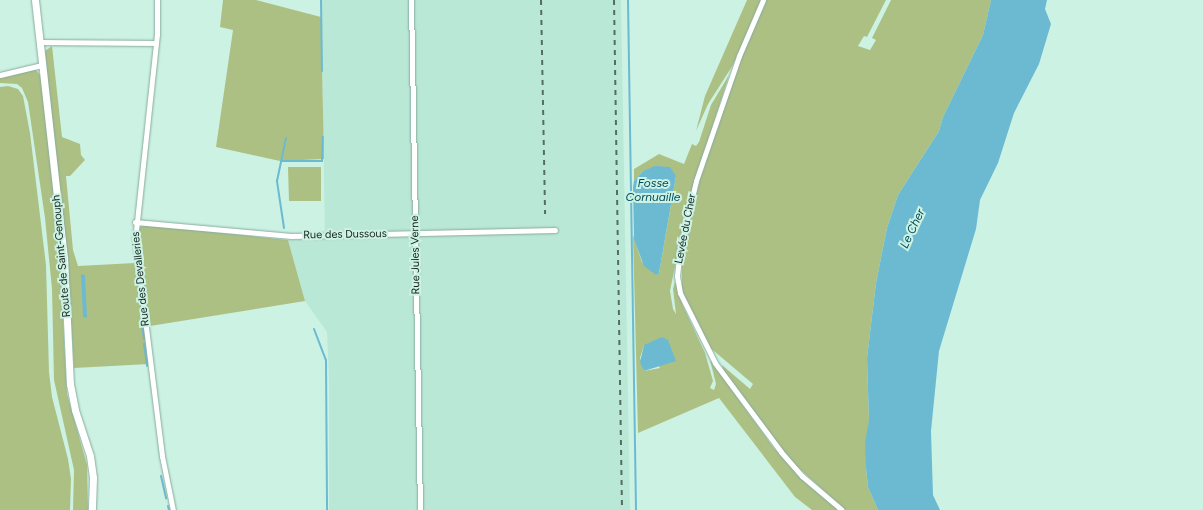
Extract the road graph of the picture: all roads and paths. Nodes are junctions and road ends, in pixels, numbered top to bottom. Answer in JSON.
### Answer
{"nodes":[{"id":1,"x":34,"y":0,"type":"edge"},
{"id":2,"x":157,"y":0,"type":"edge"},
{"id":3,"x":411,"y":0,"type":"edge"},
{"id":4,"x":763,"y":0,"type":"edge"},
{"id":5,"x":40,"y":42,"type":"junction"},
{"id":6,"x":156,"y":42,"type":"junction"},
{"id":7,"x":42,"y":65,"type":"junction"},
{"id":8,"x":0,"y":75,"type":"edge"},
{"id":9,"x":135,"y":222,"type":"junction"},
{"id":10,"x":555,"y":230,"type":"dead end"},
{"id":11,"x":415,"y":234,"type":"junction"},
{"id":12,"x":92,"y":510,"type":"edge"},
{"id":13,"x":173,"y":510,"type":"edge"},
{"id":14,"x":420,"y":510,"type":"edge"},
{"id":15,"x":842,"y":510,"type":"edge"}],
"edges":[{"from":1,"to":5,"type":"street","name":"Route de Saint-Genouph"},
{"from":2,"to":6,"type":"street","name":"Rue des Devalleries"},
{"from":3,"to":11,"type":"street","name":"Rue Jules Verne"},
{"from":4,"to":15,"type":"street","name":"Levée du Cher"},
{"from":5,"to":6,"type":"street"},
{"from":5,"to":7,"type":"street","name":"Route de Saint-Genouph"},
{"from":6,"to":9,"type":"street","name":"Rue des Devalleries"},
{"from":7,"to":8,"type":"street"},
{"from":7,"to":12,"type":"street","name":"Route de Saint-Genouph"},
{"from":9,"to":11,"type":"street","name":"Rue des Dussous"},
{"from":9,"to":13,"type":"street","name":"Rue des Devalleries"},
{"from":10,"to":11,"type":"street","name":"Rue des Dussous"},
{"from":11,"to":14,"type":"street","name":"Rue Jules Verne"}]}
